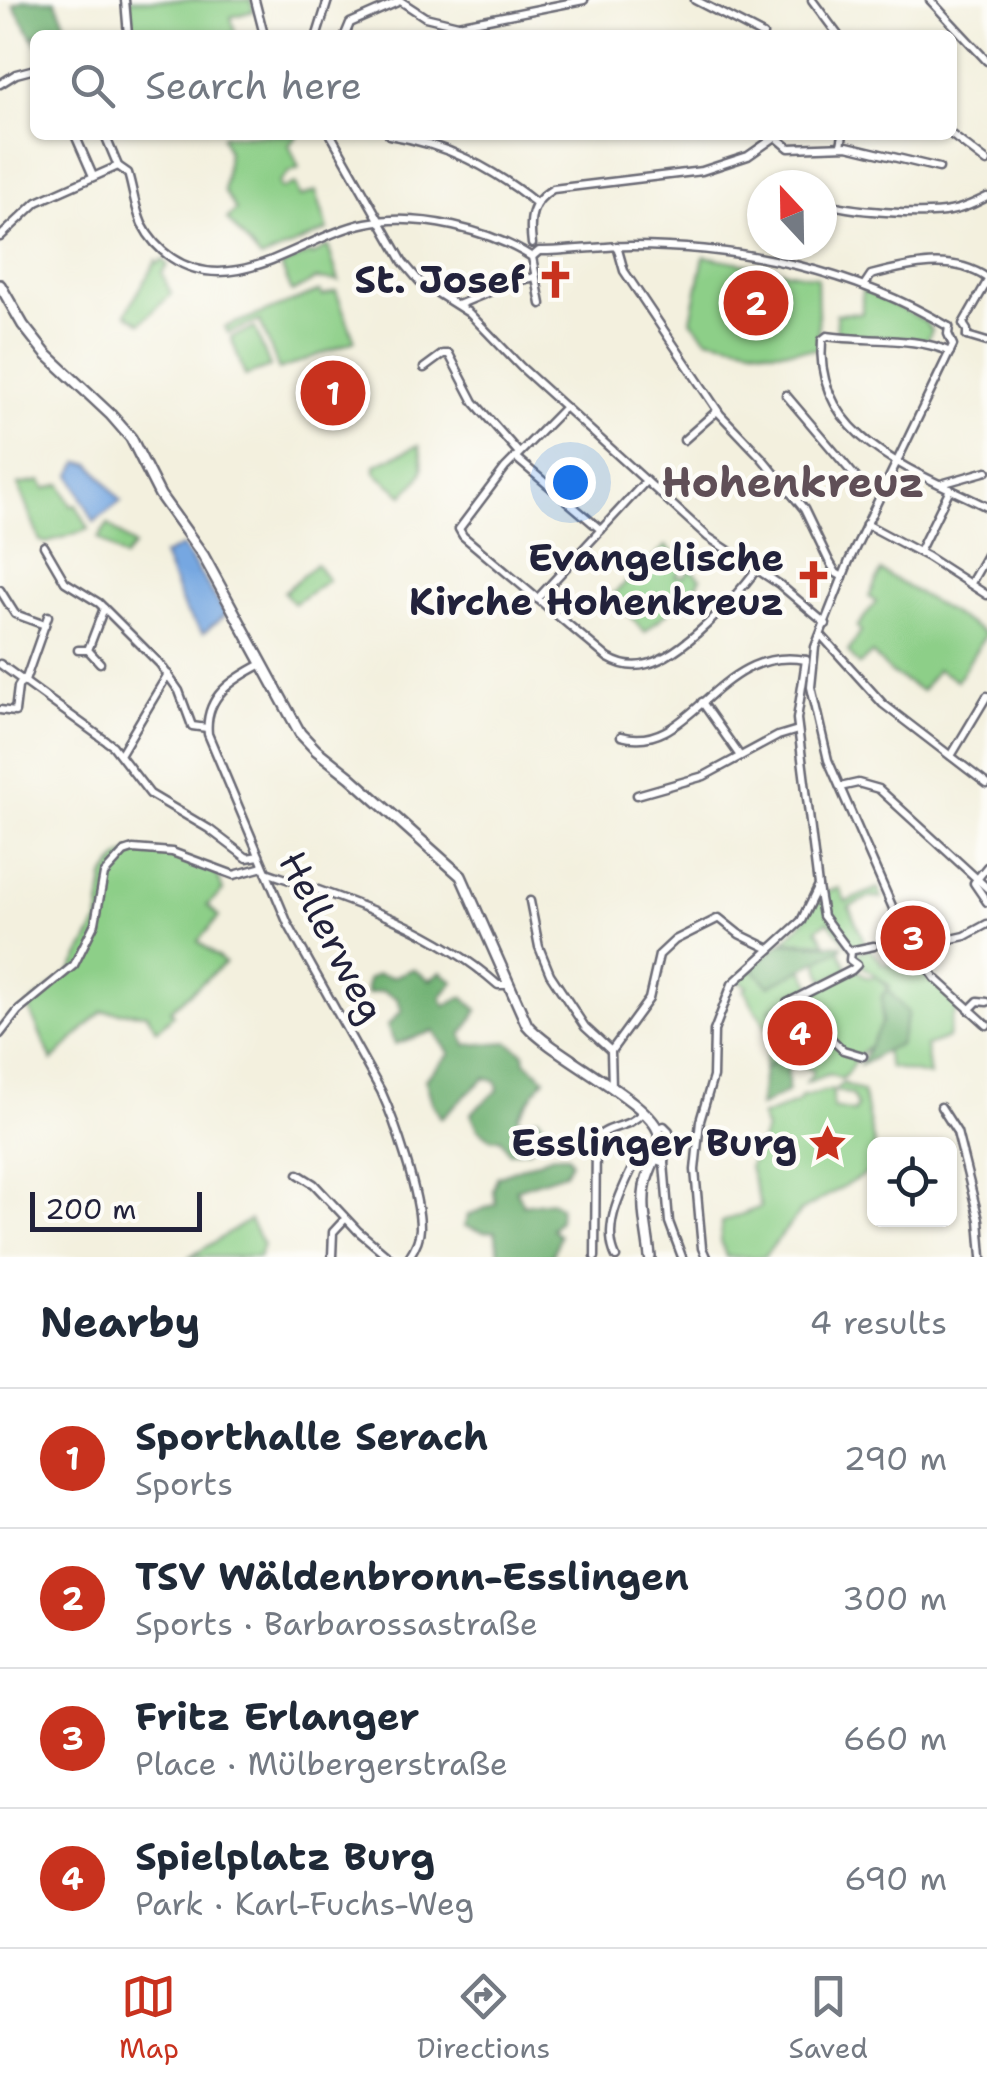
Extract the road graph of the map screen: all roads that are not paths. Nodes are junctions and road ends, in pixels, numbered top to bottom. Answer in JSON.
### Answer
{"nodes":[{"id":1,"x":125,"y":0,"type":"edge"},
{"id":2,"x":254,"y":0,"type":"edge"},
{"id":3,"x":328,"y":0,"type":"edge"},
{"id":4,"x":399,"y":0,"type":"edge"},
{"id":5,"x":584,"y":0,"type":"edge"},
{"id":6,"x":695,"y":0,"type":"edge"},
{"id":7,"x":812,"y":0,"type":"edge"},
{"id":8,"x":930,"y":0,"type":"edge"},
{"id":9,"x":128,"y":30,"type":"edge"},
{"id":10,"x":263,"y":30,"type":"edge"},
{"id":11,"x":319,"y":30,"type":"edge"},
{"id":12,"x":347,"y":30,"type":"edge"},
{"id":13,"x":752,"y":30,"type":"edge"},
{"id":14,"x":834,"y":30,"type":"edge"},
{"id":15,"x":987,"y":62,"type":"edge"},
{"id":16,"x":30,"y":71,"type":"edge"},
{"id":17,"x":0,"y":84,"type":"edge"},
{"id":18,"x":957,"y":139,"type":"edge"},
{"id":19,"x":77,"y":140,"type":"edge"},
{"id":20,"x":107,"y":140,"type":"edge"},
{"id":21,"x":334,"y":140,"type":"edge"},
{"id":22,"x":419,"y":140,"type":"edge"},
{"id":23,"x":771,"y":140,"type":"edge"},
{"id":24,"x":782,"y":140,"type":"edge"},
{"id":25,"x":842,"y":140,"type":"edge"},
{"id":26,"x":841,"y":145,"type":"junction"},
{"id":27,"x":987,"y":162,"type":"edge"},
{"id":28,"x":118,"y":166,"type":"junction"},
{"id":29,"x":939,"y":168,"type":"dead end"},
{"id":30,"x":93,"y":176,"type":"junction"},
{"id":31,"x":987,"y":197,"type":"edge"},
{"id":32,"x":536,"y":203,"type":"junction"},
{"id":33,"x":837,"y":204,"type":"edge"},
{"id":34,"x":379,"y":220,"type":"junction"},
{"id":35,"x":0,"y":237,"type":"edge"},
{"id":36,"x":617,"y":246,"type":"junction"},
{"id":37,"x":528,"y":247,"type":"junction"},
{"id":38,"x":539,"y":251,"type":"junction"},
{"id":39,"x":532,"y":258,"type":"junction"},
{"id":40,"x":535,"y":277,"type":"junction"},
{"id":41,"x":987,"y":280,"type":"edge"},
{"id":42,"x":864,"y":284,"type":"junction"},
{"id":43,"x":0,"y":285,"type":"edge"},
{"id":44,"x":541,"y":304,"type":"dead end"},
{"id":45,"x":458,"y":305,"type":"junction"},
{"id":46,"x":963,"y":324,"type":"junction"},
{"id":47,"x":949,"y":327,"type":"junction"},
{"id":48,"x":967,"y":336,"type":"junction"},
{"id":49,"x":954,"y":342,"type":"junction"},
{"id":50,"x":987,"y":342,"type":"edge"},
{"id":51,"x":950,"y":352,"type":"junction"},
{"id":52,"x":424,"y":368,"type":"dead end"},
{"id":53,"x":786,"y":394,"type":"dead end"},
{"id":54,"x":565,"y":407,"type":"junction"},
{"id":55,"x":718,"y":411,"type":"junction"},
{"id":56,"x":684,"y":440,"type":"dead end"},
{"id":57,"x":517,"y":455,"type":"junction"},
{"id":58,"x":896,"y":460,"type":"junction"},
{"id":59,"x":987,"y":471,"type":"edge"},
{"id":60,"x":964,"y":479,"type":"junction"},
{"id":61,"x":646,"y":480,"type":"junction"},
{"id":62,"x":940,"y":484,"type":"junction"},
{"id":63,"x":950,"y":489,"type":"junction"},
{"id":64,"x":881,"y":492,"type":"junction"},
{"id":65,"x":960,"y":494,"type":"junction"},
{"id":66,"x":987,"y":507,"type":"edge"},
{"id":67,"x":866,"y":524,"type":"junction"},
{"id":68,"x":601,"y":530,"type":"junction"},
{"id":69,"x":44,"y":546,"type":"dead end"},
{"id":70,"x":919,"y":552,"type":"junction"},
{"id":71,"x":987,"y":556,"type":"edge"},
{"id":72,"x":756,"y":569,"type":"junction"},
{"id":73,"x":844,"y":578,"type":"junction"},
{"id":74,"x":970,"y":583,"type":"junction"},
{"id":75,"x":0,"y":590,"type":"edge"},
{"id":76,"x":987,"y":595,"type":"edge"},
{"id":77,"x":537,"y":599,"type":"junction"},
{"id":78,"x":104,"y":608,"type":"junction"},
{"id":79,"x":826,"y":624,"type":"junction"},
{"id":80,"x":821,"y":634,"type":"junction"},
{"id":81,"x":78,"y":650,"type":"dead end"},
{"id":82,"x":88,"y":650,"type":"junction"},
{"id":83,"x":809,"y":660,"type":"junction"},
{"id":84,"x":100,"y":663,"type":"dead end"},
{"id":85,"x":0,"y":664,"type":"edge"},
{"id":86,"x":262,"y":664,"type":"junction"},
{"id":87,"x":168,"y":674,"type":"junction"},
{"id":88,"x":24,"y":680,"type":"junction"},
{"id":89,"x":987,"y":696,"type":"edge"},
{"id":90,"x":702,"y":702,"type":"junction"},
{"id":91,"x":0,"y":710,"type":"edge"},
{"id":92,"x":207,"y":728,"type":"junction"},
{"id":93,"x":798,"y":730,"type":"junction"},
{"id":94,"x":620,"y":736,"type":"dead end"},
{"id":95,"x":121,"y":753,"type":"junction"},
{"id":96,"x":740,"y":756,"type":"junction"},
{"id":97,"x":951,"y":756,"type":"junction"},
{"id":98,"x":987,"y":784,"type":"edge"},
{"id":99,"x":840,"y":787,"type":"junction"},
{"id":100,"x":638,"y":795,"type":"dead end"},
{"id":101,"x":258,"y":856,"type":"junction"},
{"id":102,"x":987,"y":867,"type":"edge"},
{"id":103,"x":264,"y":870,"type":"junction"},
{"id":104,"x":977,"y":879,"type":"junction"},
{"id":105,"x":818,"y":886,"type":"junction"},
{"id":106,"x":987,"y":888,"type":"edge"},
{"id":107,"x":530,"y":901,"type":"dead end"},
{"id":108,"x":987,"y":902,"type":"edge"},
{"id":109,"x":987,"y":924,"type":"edge"},
{"id":110,"x":874,"y":946,"type":"dead end"},
{"id":111,"x":912,"y":948,"type":"junction"},
{"id":112,"x":770,"y":949,"type":"junction"},
{"id":113,"x":850,"y":952,"type":"junction"},
{"id":114,"x":509,"y":985,"type":"junction"},
{"id":115,"x":987,"y":1002,"type":"edge"},
{"id":116,"x":969,"y":1010,"type":"junction"},
{"id":117,"x":987,"y":1026,"type":"edge"},
{"id":118,"x":0,"y":1034,"type":"edge"},
{"id":119,"x":610,"y":1051,"type":"junction"},
{"id":120,"x":863,"y":1056,"type":"dead end"},
{"id":121,"x":612,"y":1088,"type":"junction"},
{"id":122,"x":941,"y":1107,"type":"dead end"},
{"id":123,"x":642,"y":1113,"type":"junction"},
{"id":124,"x":658,"y":1159,"type":"junction"},
{"id":125,"x":298,"y":1174,"type":"dead end"},
{"id":126,"x":345,"y":1219,"type":"junction"},
{"id":127,"x":332,"y":1257,"type":"edge"},
{"id":128,"x":389,"y":1257,"type":"edge"},
{"id":129,"x":409,"y":1257,"type":"edge"},
{"id":130,"x":595,"y":1257,"type":"edge"},
{"id":131,"x":616,"y":1257,"type":"edge"},
{"id":132,"x":650,"y":1257,"type":"edge"},
{"id":133,"x":682,"y":1257,"type":"edge"},
{"id":134,"x":706,"y":1257,"type":"edge"},
{"id":135,"x":982,"y":1257,"type":"edge"}],
"edges":[{"from":1,"to":9,"type":"street"},
{"from":2,"to":10,"type":"street"},
{"from":3,"to":11,"type":"street"},
{"from":4,"to":5,"type":"street"},
{"from":4,"to":12,"type":"street"},
{"from":6,"to":13,"type":"street"},
{"from":7,"to":14,"type":"street"},
{"from":8,"to":15,"type":"street"},
{"from":16,"to":17,"type":"street"},
{"from":18,"to":27,"type":"street"},
{"from":19,"to":30,"type":"street"},
{"from":20,"to":28,"type":"street"},
{"from":21,"to":34,"type":"street"},
{"from":22,"to":32,"type":"street"},
{"from":23,"to":32,"type":"street"},
{"from":24,"to":26,"type":"street"},
{"from":25,"to":26,"type":"street"},
{"from":26,"to":29,"type":"street"},
{"from":28,"to":30,"type":"street"},
{"from":28,"to":34,"type":"street"},
{"from":30,"to":35,"type":"street"},
{"from":31,"to":33,"type":"street"},
{"from":32,"to":37,"type":"street"},
{"from":34,"to":37,"type":"street"},
{"from":34,"to":45,"type":"street"},
{"from":36,"to":38,"type":"street"},
{"from":36,"to":42,"type":"street"},
{"from":36,"to":55,"type":"street"},
{"from":37,"to":38,"type":"street"},
{"from":37,"to":39,"type":"street"},
{"from":38,"to":39,"type":"street"},
{"from":39,"to":40,"type":"street"},
{"from":40,"to":44,"type":"street"},
{"from":40,"to":45,"type":"street"},
{"from":41,"to":42,"type":"street"},
{"from":41,"to":46,"type":"street"},
{"from":42,"to":47,"type":"street"},
{"from":43,"to":86,"type":"main road"},
{"from":45,"to":54,"type":"street"},
{"from":46,"to":47,"type":"street"},
{"from":46,"to":48,"type":"street"},
{"from":47,"to":49,"type":"street"},
{"from":48,"to":49,"type":"street"},
{"from":48,"to":50,"type":"street"},
{"from":49,"to":51,"type":"street"},
{"from":51,"to":58,"type":"street"},
{"from":51,"to":58,"type":"street"},
{"from":52,"to":57,"type":"street"},
{"from":53,"to":64,"type":"street"},
{"from":54,"to":57,"type":"street"},
{"from":54,"to":61,"type":"street"},
{"from":55,"to":56,"type":"street"},
{"from":55,"to":73,"type":"street"},
{"from":57,"to":68,"type":"street"},
{"from":57,"to":77,"type":"street"},
{"from":58,"to":62,"type":"street"},
{"from":58,"to":64,"type":"street"},
{"from":59,"to":60,"type":"street"},
{"from":60,"to":62,"type":"street"},
{"from":60,"to":65,"type":"street"},
{"from":61,"to":68,"type":"street"},
{"from":61,"to":72,"type":"street"},
{"from":62,"to":63,"type":"street"},
{"from":63,"to":65,"type":"street"},
{"from":63,"to":70,"type":"street"},
{"from":64,"to":67,"type":"street"},
{"from":65,"to":66,"type":"street"},
{"from":67,"to":70,"type":"street"},
{"from":67,"to":73,"type":"street"},
{"from":68,"to":77,"type":"street"},
{"from":69,"to":78,"type":"street","name":"Hellerweg"},
{"from":70,"to":74,"type":"street"},
{"from":71,"to":74,"type":"street"},
{"from":72,"to":77,"type":"street"},
{"from":72,"to":79,"type":"street"},
{"from":73,"to":79,"type":"street"},
{"from":74,"to":76,"type":"street"},
{"from":75,"to":88,"type":"street"},
{"from":78,"to":82,"type":"street"},
{"from":78,"to":87,"type":"street","name":"Hellerweg"},
{"from":79,"to":80,"type":"street"},
{"from":80,"to":83,"type":"street"},
{"from":80,"to":97,"type":"street"},
{"from":81,"to":82,"type":"street"},
{"from":82,"to":84,"type":"street"},
{"from":83,"to":90,"type":"street"},
{"from":83,"to":93,"type":"street"},
{"from":83,"to":99,"type":"street"},
{"from":85,"to":88,"type":"street"},
{"from":86,"to":92,"type":"street"},
{"from":86,"to":114,"type":"main road"},
{"from":87,"to":92,"type":"street","name":"Hellerweg"},
{"from":87,"to":95,"type":"street"},
{"from":88,"to":91,"type":"street"},
{"from":88,"to":95,"type":"street"},
{"from":89,"to":97,"type":"street"},
{"from":90,"to":94,"type":"street"},
{"from":90,"to":96,"type":"street"},
{"from":92,"to":101,"type":"street","name":"Hellerweg"},
{"from":93,"to":96,"type":"street"},
{"from":93,"to":105,"type":"street"},
{"from":95,"to":101,"type":"street"},
{"from":96,"to":100,"type":"street"},
{"from":97,"to":98,"type":"street"},
{"from":99,"to":104,"type":"street"},
{"from":99,"to":111,"type":"street"},
{"from":101,"to":103,"type":"street","name":"Hellerweg"},
{"from":102,"to":104,"type":"street"},
{"from":103,"to":114,"type":"street"},
{"from":103,"to":118,"type":"street"},
{"from":103,"to":129,"type":"street","name":"Hellerweg"},
{"from":104,"to":106,"type":"street"},
{"from":104,"to":108,"type":"street"},
{"from":105,"to":112,"type":"street"},
{"from":105,"to":113,"type":"street"},
{"from":107,"to":119,"type":"street"},
{"from":109,"to":111,"type":"street"},
{"from":110,"to":113,"type":"street"},
{"from":111,"to":116,"type":"street"},
{"from":112,"to":119,"type":"street"},
{"from":112,"to":134,"type":"street"},
{"from":113,"to":120,"type":"street"},
{"from":114,"to":121,"type":"main road"},
{"from":115,"to":116,"type":"street"},
{"from":116,"to":117,"type":"street"},
{"from":119,"to":121,"type":"street"},
{"from":121,"to":123,"type":"main road"},
{"from":122,"to":135,"type":"street"},
{"from":123,"to":124,"type":"main road"},
{"from":123,"to":130,"type":"street"},
{"from":124,"to":131,"type":"street"},
{"from":124,"to":132,"type":"main road"},
{"from":124,"to":133,"type":"street"},
{"from":125,"to":126,"type":"street"},
{"from":126,"to":127,"type":"street"},
{"from":126,"to":128,"type":"street"}]}
